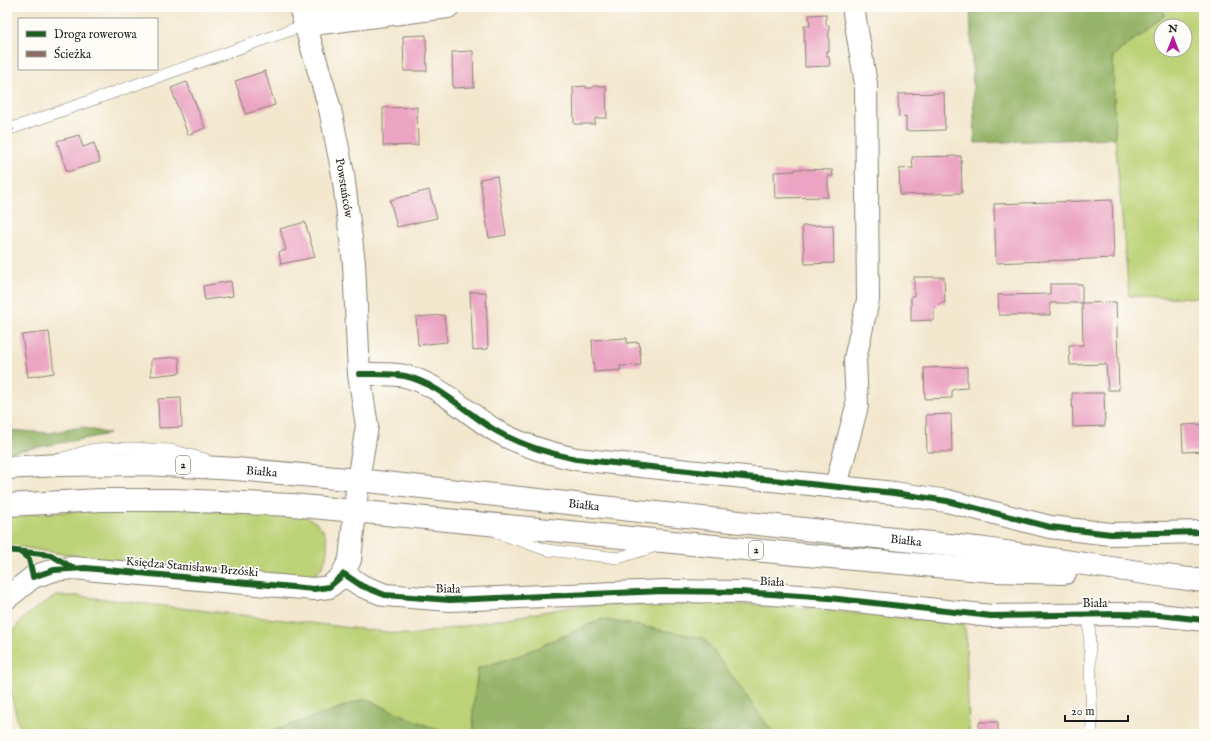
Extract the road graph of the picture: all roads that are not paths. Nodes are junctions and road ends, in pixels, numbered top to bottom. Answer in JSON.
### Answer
{"nodes":[{"id":1,"x":448,"y":7,"type":"edge"},
{"id":2,"x":853,"y":7,"type":"edge"},
{"id":3,"x":302,"y":16,"type":"edge"},
{"id":4,"x":13,"y":128,"type":"dead end"},
{"id":5,"x":359,"y":374,"type":"junction"},
{"id":6,"x":7,"y":468,"type":"edge"},
{"id":7,"x":358,"y":480,"type":"junction"},
{"id":8,"x":836,"y":486,"type":"junction"},
{"id":9,"x":7,"y":505,"type":"edge"},
{"id":10,"x":356,"y":510,"type":"junction"},
{"id":11,"x":1204,"y":532,"type":"edge"},
{"id":12,"x":344,"y":574,"type":"junction"},
{"id":13,"x":1158,"y":576,"type":"junction"},
{"id":14,"x":1204,"y":581,"type":"edge"},
{"id":15,"x":7,"y":598,"type":"edge"},
{"id":16,"x":1089,"y":614,"type":"junction"},
{"id":17,"x":1204,"y":620,"type":"edge"},
{"id":18,"x":1092,"y":734,"type":"edge"}],
"edges":[{"from":1,"to":3,"type":"main road"},
{"from":2,"to":8,"type":"main road"},
{"from":3,"to":4,"type":"lane"},
{"from":3,"to":5,"type":"main road","name":"Powstańców"},
{"from":5,"to":7,"type":"main road","name":"Powstańców"},
{"from":5,"to":8,"type":"main road"},
{"from":6,"to":7,"type":"main road","name":"Białka","number":"2"},
{"from":7,"to":10,"type":"main road","name":"Powstańców"},
{"from":7,"to":13,"type":"main road","name":"Białka","number":"2"},
{"from":8,"to":11,"type":"main road"},
{"from":9,"to":10,"type":"main road","name":"Białka","number":"2"},
{"from":10,"to":12,"type":"main road"},
{"from":10,"to":13,"type":"main road","name":"Białka","number":"2"},
{"from":12,"to":15,"type":"main road","name":"Księdza Stanisława Brzóski"},
{"from":12,"to":16,"type":"main road","name":"Biała"},
{"from":13,"to":14,"type":"main road","name":"Białka","number":"2"},
{"from":16,"to":17,"type":"main road","name":"Biała"},
{"from":16,"to":18,"type":"lane"}]}
